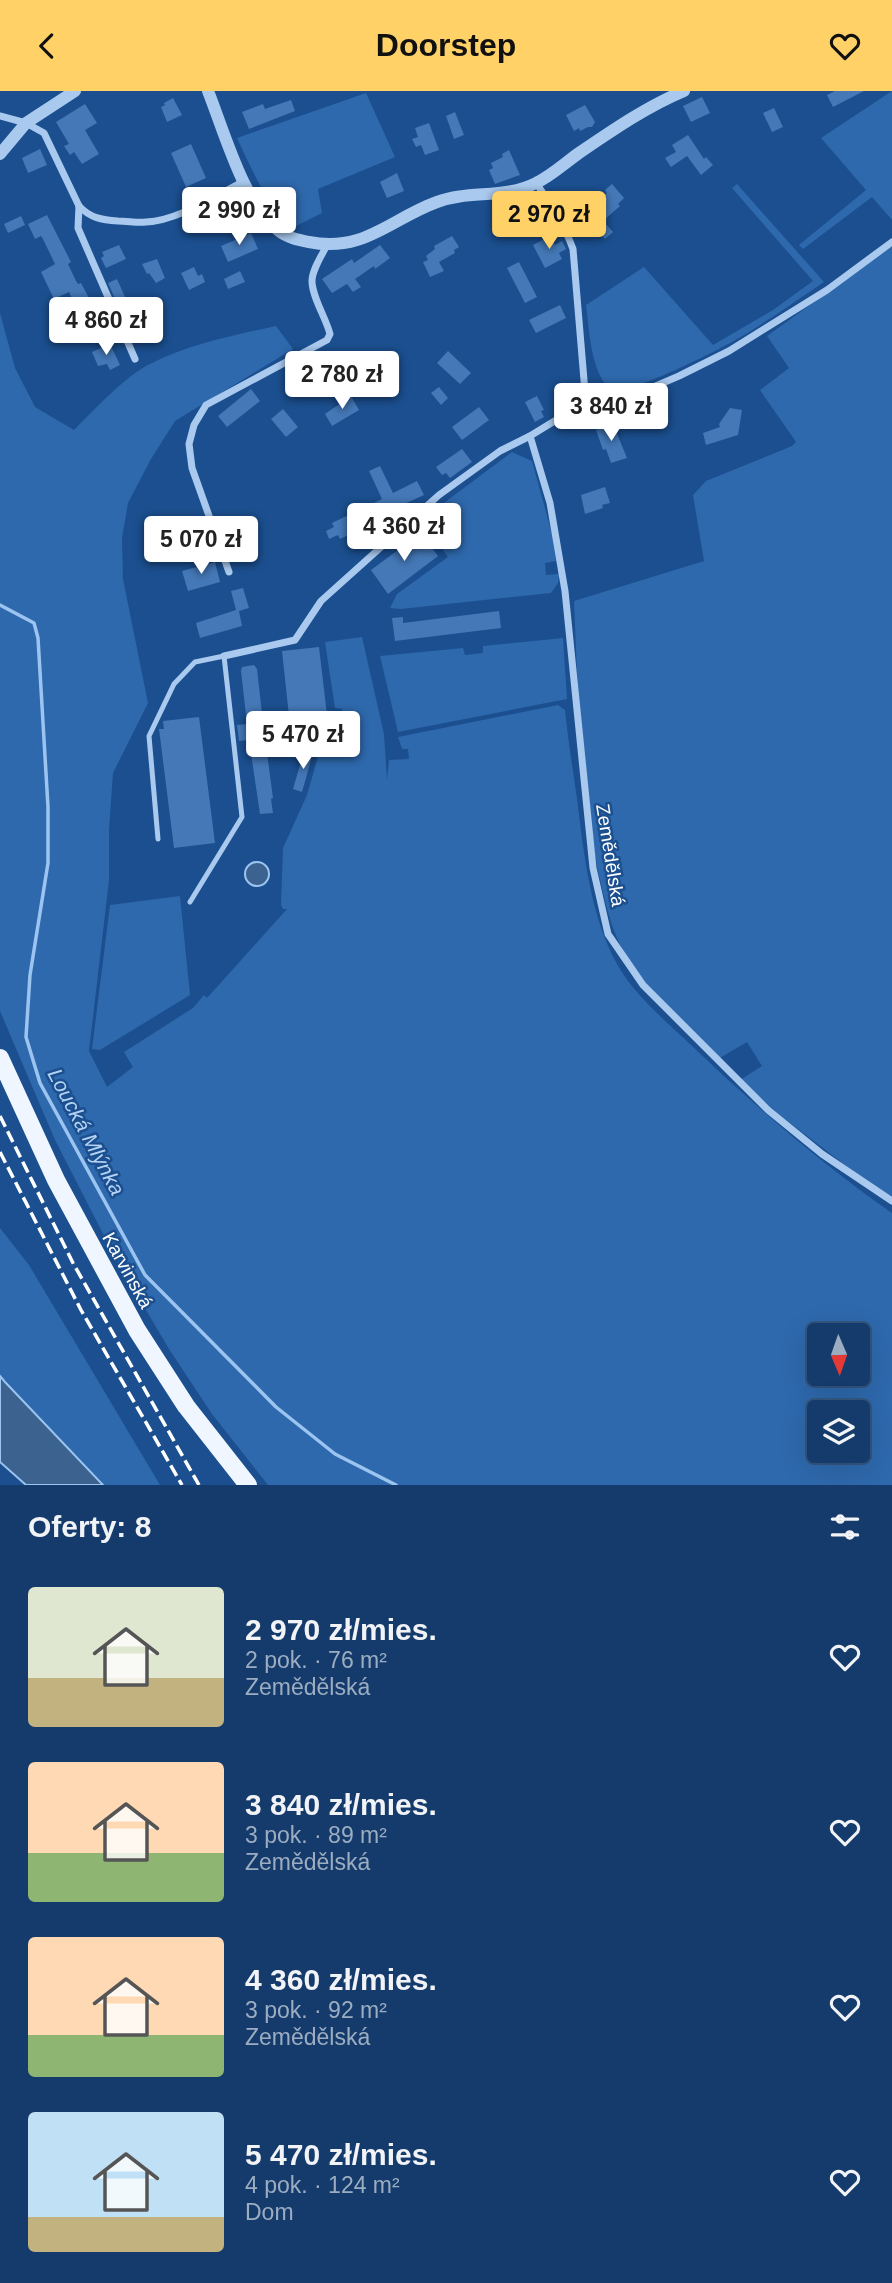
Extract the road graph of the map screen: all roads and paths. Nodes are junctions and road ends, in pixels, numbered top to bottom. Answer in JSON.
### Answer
{"nodes":[{"id":1,"x":75,"y":91,"type":"edge"},
{"id":2,"x":208,"y":91,"type":"edge"},
{"id":3,"x":684,"y":91,"type":"edge"},
{"id":4,"x":0,"y":116,"type":"edge"},
{"id":5,"x":26,"y":123,"type":"junction"},
{"id":6,"x":0,"y":154,"type":"edge"},
{"id":7,"x":243,"y":182,"type":"junction"},
{"id":8,"x":536,"y":183,"type":"junction"},
{"id":9,"x":79,"y":206,"type":"junction"},
{"id":10,"x":892,"y":242,"type":"edge"},
{"id":11,"x":327,"y":245,"type":"junction"},
{"id":12,"x":135,"y":359,"type":"dead end"},
{"id":13,"x":579,"y":406,"type":"junction"},
{"id":14,"x":530,"y":436,"type":"junction"},
{"id":15,"x":229,"y":572,"type":"dead end"},
{"id":16,"x":224,"y":656,"type":"junction"},
{"id":17,"x":158,"y":839,"type":"dead end"},
{"id":18,"x":190,"y":902,"type":"dead end"},
{"id":19,"x":0,"y":1058,"type":"edge"},
{"id":20,"x":892,"y":1201,"type":"edge"},
{"id":21,"x":248,"y":1485,"type":"edge"}],
"edges":[{"from":1,"to":5,"type":"street"},
{"from":2,"to":7,"type":"street"},
{"from":3,"to":8,"type":"street"},
{"from":4,"to":5,"type":"street"},
{"from":5,"to":6,"type":"street"},
{"from":5,"to":9,"type":"street"},
{"from":7,"to":9,"type":"street"},
{"from":7,"to":11,"type":"street"},
{"from":8,"to":11,"type":"street"},
{"from":8,"to":13,"type":"street"},
{"from":9,"to":12,"type":"street"},
{"from":10,"to":13,"type":"street"},
{"from":11,"to":15,"type":"street"},
{"from":13,"to":14,"type":"street"},
{"from":14,"to":16,"type":"street"},
{"from":14,"to":20,"type":"street","name":"Zemědělská"},
{"from":16,"to":17,"type":"lane"},
{"from":16,"to":18,"type":"lane"},
{"from":19,"to":21,"type":"main road","name":"Karvinská"}]}
